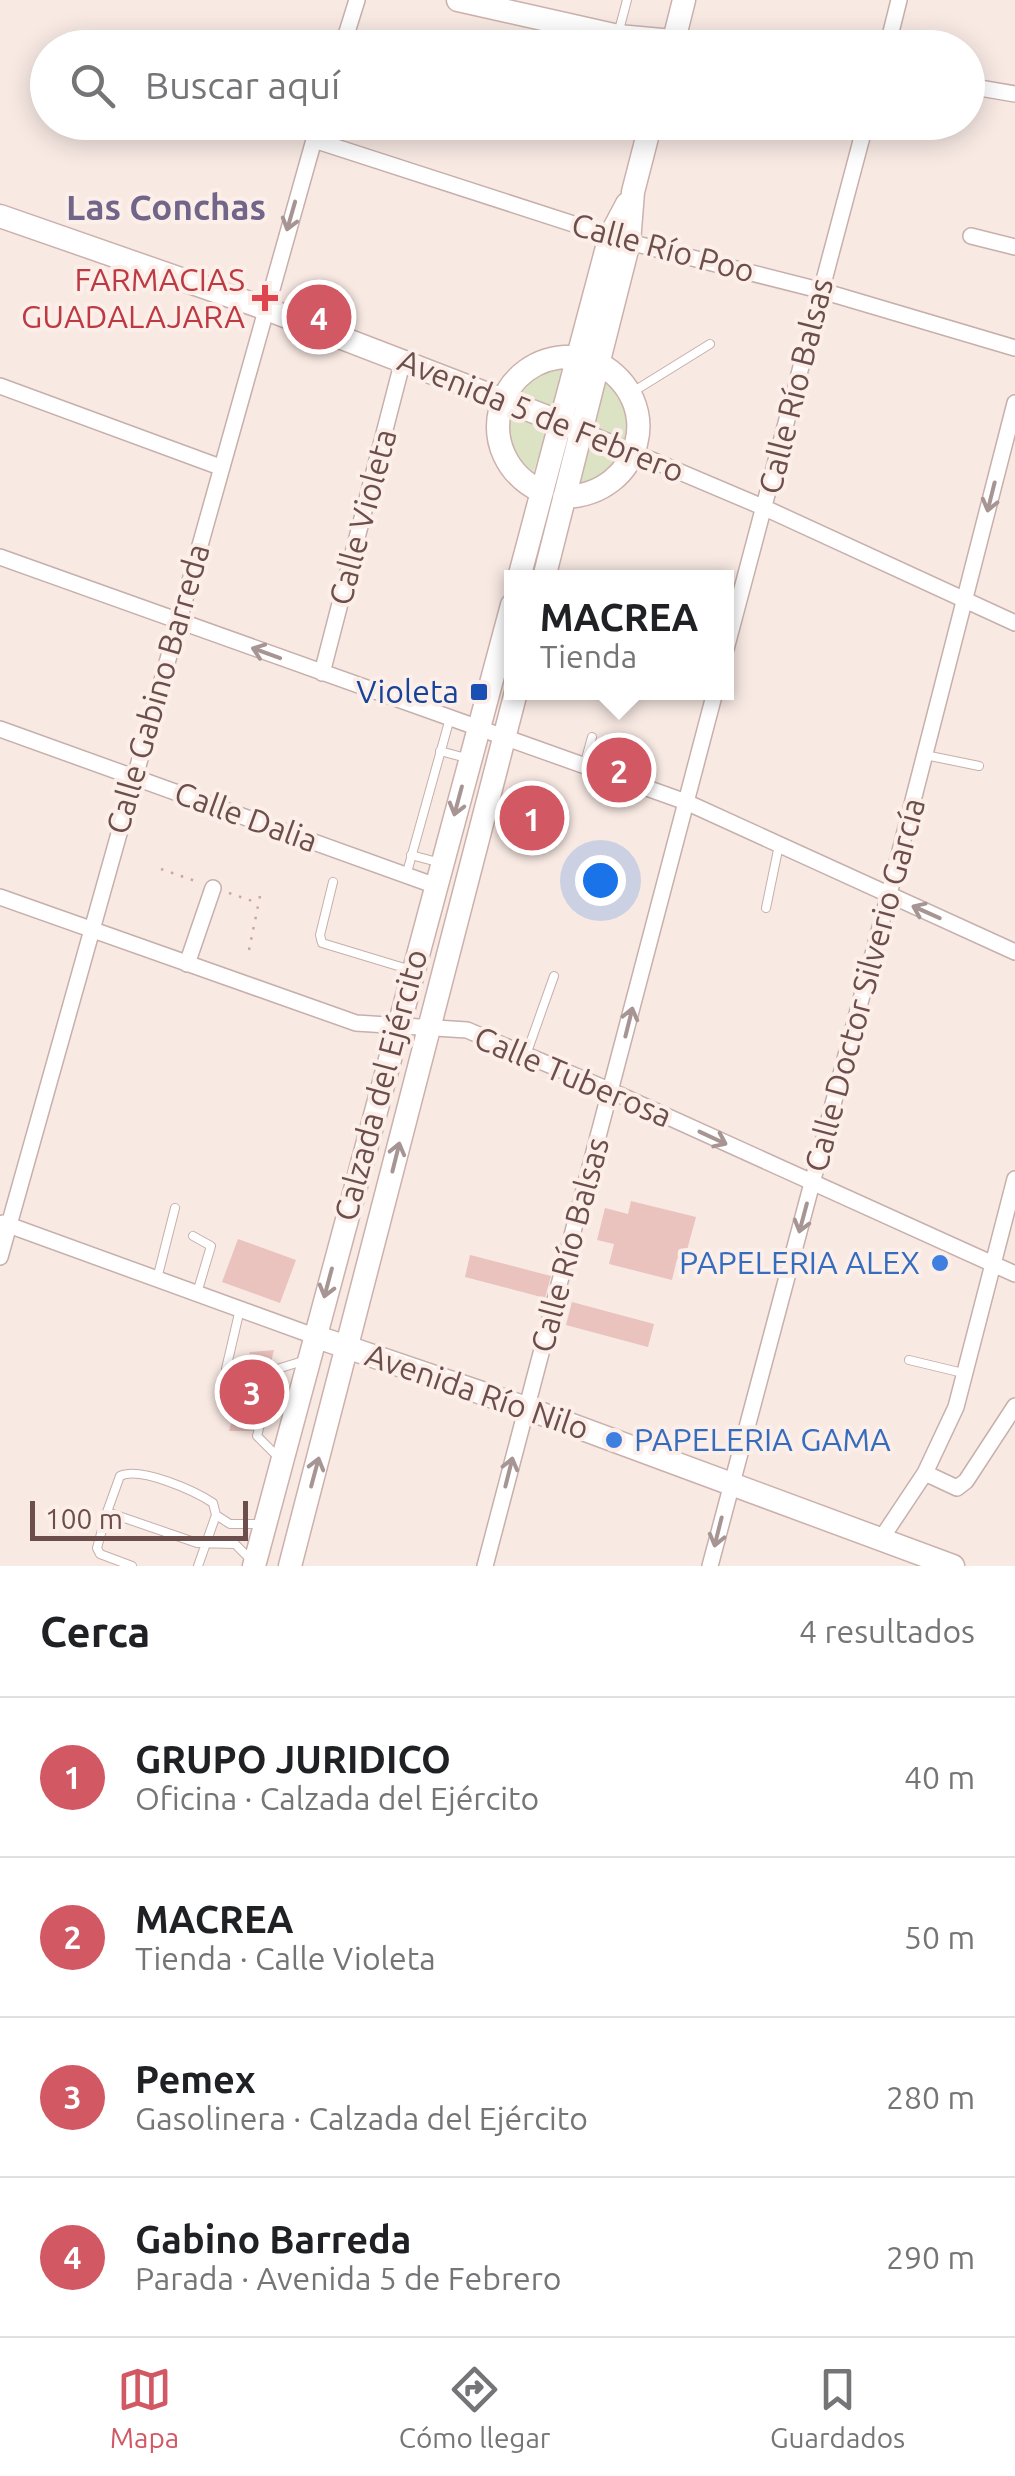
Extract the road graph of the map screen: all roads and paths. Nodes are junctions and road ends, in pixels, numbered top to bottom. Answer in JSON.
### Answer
{"nodes":[{"id":1,"x":357,"y":0,"type":"edge"},
{"id":2,"x":458,"y":0,"type":"edge"},
{"id":3,"x":627,"y":0,"type":"edge"},
{"id":4,"x":684,"y":0,"type":"edge"},
{"id":5,"x":898,"y":0,"type":"edge"},
{"id":6,"x":348,"y":30,"type":"edge"},
{"id":7,"x":591,"y":30,"type":"edge"},
{"id":8,"x":620,"y":30,"type":"edge"},
{"id":9,"x":676,"y":30,"type":"edge"},
{"id":10,"x":890,"y":30,"type":"edge"},
{"id":11,"x":985,"y":89,"type":"edge"},
{"id":12,"x":1015,"y":94,"type":"edge"},
{"id":13,"x":314,"y":140,"type":"joint"},
{"id":14,"x":647,"y":140,"type":"edge"},
{"id":15,"x":861,"y":140,"type":"edge"},
{"id":16,"x":0,"y":216,"type":"edge"},
{"id":17,"x":971,"y":236,"type":"dead end"},
{"id":18,"x":619,"y":239,"type":"junction"},
{"id":19,"x":1015,"y":247,"type":"edge"},
{"id":20,"x":820,"y":290,"type":"junction"},
{"id":21,"x":264,"y":308,"type":"junction"},
{"id":22,"x":710,"y":344,"type":"dead end"},
{"id":23,"x":1015,"y":348,"type":"edge"},
{"id":24,"x":404,"y":360,"type":"junction"},
{"id":25,"x":588,"y":360,"type":"junction"},
{"id":26,"x":0,"y":386,"type":"edge"},
{"id":27,"x":630,"y":393,"type":"junction"},
{"id":28,"x":503,"y":399,"type":"junction"},
{"id":29,"x":1015,"y":402,"type":"edge"},
{"id":30,"x":571,"y":426,"type":"junction"},
{"id":31,"x":634,"y":452,"type":"junction"},
{"id":32,"x":220,"y":468,"type":"junction"},
{"id":33,"x":553,"y":495,"type":"junction"},
{"id":34,"x":764,"y":508,"type":"junction"},
{"id":35,"x":0,"y":557,"type":"edge"},
{"id":36,"x":522,"y":570,"type":"edge"},
{"id":37,"x":545,"y":570,"type":"edge"},
{"id":38,"x":965,"y":600,"type":"junction"},
{"id":39,"x":734,"y":620,"type":"edge"},
{"id":40,"x":177,"y":622,"type":"junction"},
{"id":41,"x":1015,"y":623,"type":"edge"},
{"id":42,"x":504,"y":634,"type":"edge"},
{"id":43,"x":322,"y":673,"type":"junction"},
{"id":44,"x":514,"y":700,"type":"edge"},
{"id":45,"x":713,"y":700,"type":"edge"},
{"id":46,"x":450,"y":718,"type":"junction"},
{"id":47,"x":478,"y":728,"type":"junction"},
{"id":48,"x":0,"y":729,"type":"edge"},
{"id":49,"x":592,"y":737,"type":"dead end"},
{"id":50,"x":504,"y":738,"type":"junction"},
{"id":51,"x":440,"y":751,"type":"junction"},
{"id":52,"x":925,"y":755,"type":"junction"},
{"id":53,"x":470,"y":759,"type":"junction"},
{"id":54,"x":584,"y":766,"type":"junction"},
{"id":55,"x":978,"y":766,"type":"dead end"},
{"id":56,"x":134,"y":776,"type":"junction"},
{"id":57,"x":686,"y":802,"type":"junction"},
{"id":58,"x":779,"y":844,"type":"junction"},
{"id":59,"x":412,"y":854,"type":"junction"},
{"id":60,"x":442,"y":863,"type":"junction"},
{"id":61,"x":406,"y":876,"type":"junction"},
{"id":62,"x":334,"y":882,"type":"dead end"},
{"id":63,"x":436,"y":886,"type":"junction"},
{"id":64,"x":213,"y":888,"type":"dead end"},
{"id":65,"x":888,"y":894,"type":"junction"},
{"id":66,"x":260,"y":896,"type":"dead end"},
{"id":67,"x":0,"y":897,"type":"edge"},
{"id":68,"x":766,"y":908,"type":"dead end"},
{"id":69,"x":91,"y":929,"type":"junction"},
{"id":70,"x":250,"y":950,"type":"dead end"},
{"id":71,"x":1015,"y":952,"type":"edge"},
{"id":72,"x":187,"y":964,"type":"junction"},
{"id":73,"x":412,"y":970,"type":"junction"},
{"id":74,"x":554,"y":976,"type":"dead end"},
{"id":75,"x":396,"y":1027,"type":"junction"},
{"id":76,"x":428,"y":1027,"type":"junction"},
{"id":77,"x":526,"y":1055,"type":"junction"},
{"id":78,"x":611,"y":1091,"type":"junction"},
{"id":79,"x":1015,"y":1179,"type":"edge"},
{"id":80,"x":812,"y":1183,"type":"junction"},
{"id":81,"x":175,"y":1208,"type":"dead end"},
{"id":82,"x":4,"y":1224,"type":"edge"},
{"id":83,"x":193,"y":1236,"type":"dead end"},
{"id":84,"x":0,"y":1257,"type":"edge"},
{"id":85,"x":992,"y":1264,"type":"junction"},
{"id":86,"x":1015,"y":1274,"type":"edge"},
{"id":87,"x":157,"y":1279,"type":"junction"},
{"id":88,"x":196,"y":1294,"type":"junction"},
{"id":89,"x":240,"y":1309,"type":"junction"},
{"id":90,"x":314,"y":1336,"type":"junction"},
{"id":91,"x":348,"y":1346,"type":"junction"},
{"id":92,"x":307,"y":1360,"type":"junction"},
{"id":93,"x":909,"y":1360,"type":"dead end"},
{"id":94,"x":966,"y":1373,"type":"junction"},
{"id":95,"x":268,"y":1394,"type":"junction"},
{"id":96,"x":1015,"y":1406,"type":"edge"},
{"id":97,"x":526,"y":1408,"type":"junction"},
{"id":98,"x":281,"y":1460,"type":"junction"},
{"id":99,"x":924,"y":1474,"type":"junction"},
{"id":100,"x":730,"y":1484,"type":"junction"},
{"id":101,"x":107,"y":1512,"type":"junction"},
{"id":102,"x":216,"y":1515,"type":"junction"},
{"id":103,"x":265,"y":1523,"type":"junction"},
{"id":104,"x":880,"y":1539,"type":"junction"},
{"id":105,"x":205,"y":1546,"type":"junction"},
{"id":106,"x":910,"y":1558,"type":"edge"},
{"id":107,"x":254,"y":1565,"type":"edge"},
{"id":108,"x":132,"y":1566,"type":"edge"},
{"id":109,"x":198,"y":1566,"type":"edge"},
{"id":110,"x":290,"y":1566,"type":"edge"},
{"id":111,"x":485,"y":1566,"type":"edge"},
{"id":112,"x":710,"y":1566,"type":"edge"},
{"id":113,"x":954,"y":1566,"type":"edge"}],
"edges":[{"from":1,"to":6,"type":"street"},
{"from":2,"to":7,"type":"main road"},
{"from":3,"to":8,"type":"lane"},
{"from":4,"to":9,"type":"main road"},
{"from":5,"to":10,"type":"street"},
{"from":11,"to":12,"type":"street"},
{"from":13,"to":18,"type":"street","name":"Calle Río Poo"},
{"from":13,"to":21,"type":"street","name":"Calle Gabino Barreda","one_way":true},
{"from":14,"to":18,"type":"main road"},
{"from":15,"to":20,"type":"street","name":"Calle Río Balsas"},
{"from":16,"to":21,"type":"main road","name":"Avenida 5 de Febrero"},
{"from":17,"to":19,"type":"street"},
{"from":18,"to":20,"type":"street","name":"Calle Río Poo"},
{"from":18,"to":25,"type":"main road"},
{"from":20,"to":23,"type":"street","name":"Calle Río Poo"},
{"from":20,"to":34,"type":"street","name":"Calle Río Balsas"},
{"from":21,"to":24,"type":"main road","name":"Avenida 5 de Febrero"},
{"from":21,"to":32,"type":"street","name":"Calle Gabino Barreda"},
{"from":22,"to":27,"type":"lane"},
{"from":24,"to":28,"type":"main road","name":"Avenida 5 de Febrero"},
{"from":24,"to":43,"type":"street","name":"Calle Violeta"},
{"from":25,"to":27,"type":"main road"},
{"from":25,"to":28,"type":"main road"},
{"from":25,"to":30,"type":"main road"},
{"from":26,"to":32,"type":"street"},
{"from":27,"to":31,"type":"main road"},
{"from":28,"to":30,"type":"main road","name":"Avenida 5 de Febrero"},
{"from":28,"to":33,"type":"main road"},
{"from":29,"to":38,"type":"street","name":"Calle Doctor Silverio García","one_way":true},
{"from":30,"to":31,"type":"street","name":"Avenida 5 de Febrero"},
{"from":30,"to":33,"type":"main road"},
{"from":31,"to":33,"type":"main road"},
{"from":31,"to":34,"type":"street","name":"Avenida 5 de Febrero"},
{"from":32,"to":40,"type":"street","name":"Calle Gabino Barreda"},
{"from":33,"to":36,"type":"main road"},
{"from":33,"to":37,"type":"main road"},
{"from":34,"to":38,"type":"street","name":"Avenida 5 de Febrero"},
{"from":34,"to":39,"type":"street","name":"Calle Río Balsas"},
{"from":35,"to":40,"type":"street"},
{"from":38,"to":41,"type":"street","name":"Avenida 5 de Febrero"},
{"from":38,"to":52,"type":"street","name":"Calle Doctor Silverio García"},
{"from":43,"to":40,"type":"street","one_way":true},
{"from":40,"to":56,"type":"street","name":"Calle Gabino Barreda"},
{"from":42,"to":47,"type":"main road","name":"Calzada del Ejército"},
{"from":43,"to":46,"type":"street"},
{"from":44,"to":50,"type":"main road","name":"Calzada del Ejército"},
{"from":45,"to":57,"type":"street","name":"Calle Río Balsas"},
{"from":46,"to":47,"type":"street"},
{"from":46,"to":51,"type":"lane"},
{"from":47,"to":50,"type":"street"},
{"from":47,"to":53,"type":"main road","name":"Calzada del Ejército"},
{"from":48,"to":56,"type":"street","name":"Calle Dalia"},
{"from":49,"to":54,"type":"lane"},
{"from":50,"to":54,"type":"street"},
{"from":50,"to":76,"type":"main road","name":"Calzada del Ejército"},
{"from":51,"to":53,"type":"lane"},
{"from":51,"to":59,"type":"lane"},
{"from":52,"to":55,"type":"lane"},
{"from":52,"to":65,"type":"street","name":"Calle Doctor Silverio García"},
{"from":53,"to":60,"type":"main road","name":"Calzada del Ejército","one_way":true},
{"from":54,"to":57,"type":"street"},
{"from":56,"to":61,"type":"street","name":"Calle Dalia"},
{"from":56,"to":69,"type":"street","name":"Calle Gabino Barreda"},
{"from":57,"to":58,"type":"street"},
{"from":78,"to":57,"type":"street","name":"Calle Río Balsas","one_way":true},
{"from":58,"to":65,"type":"street"},
{"from":58,"to":68,"type":"lane"},
{"from":59,"to":60,"type":"lane"},
{"from":59,"to":61,"type":"lane"},
{"from":60,"to":63,"type":"main road","name":"Calzada del Ejército"},
{"from":61,"to":63,"type":"street","name":"Calle Dalia"},
{"from":62,"to":73,"type":"lane"},
{"from":63,"to":73,"type":"main road","name":"Calzada del Ejército"},
{"from":64,"to":72,"type":"street"},
{"from":71,"to":65,"type":"street","one_way":true},
{"from":65,"to":80,"type":"street","name":"Calle Doctor Silverio García"},
{"from":66,"to":70,"type":"path"},
{"from":67,"to":69,"type":"street","name":"Calle Tuberosa"},
{"from":69,"to":72,"type":"street","name":"Calle Tuberosa"},
{"from":69,"to":82,"type":"street","name":"Calle Gabino Barreda"},
{"from":72,"to":75,"type":"street","name":"Calle Tuberosa"},
{"from":73,"to":75,"type":"main road","name":"Calzada del Ejército"},
{"from":74,"to":77,"type":"lane"},
{"from":75,"to":76,"type":"street","name":"Calle Tuberosa"},
{"from":75,"to":90,"type":"main road","name":"Calzada del Ejército","one_way":true},
{"from":76,"to":77,"type":"street","name":"Calle Tuberosa"},
{"from":91,"to":76,"type":"main road","name":"Calzada del Ejército","one_way":true},
{"from":77,"to":78,"type":"street","name":"Calle Tuberosa"},
{"from":78,"to":80,"type":"street","name":"Calle Tuberosa","one_way":true},
{"from":78,"to":97,"type":"street","name":"Calle Río Balsas"},
{"from":79,"to":85,"type":"street"},
{"from":80,"to":85,"type":"street","name":"Calle Tuberosa"},
{"from":80,"to":100,"type":"street","name":"Calle Doctor Silverio García","one_way":true},
{"from":81,"to":87,"type":"lane"},
{"from":82,"to":84,"type":"street","name":"Calle Gabino Barreda"},
{"from":82,"to":87,"type":"street","name":"Avenida Río Nilo"},
{"from":83,"to":88,"type":"lane"},
{"from":85,"to":86,"type":"street","name":"Calle Tuberosa"},
{"from":85,"to":94,"type":"street"},
{"from":87,"to":88,"type":"street","name":"Avenida Río Nilo"},
{"from":88,"to":89,"type":"street","name":"Avenida Río Nilo"},
{"from":89,"to":90,"type":"street","name":"Avenida Río Nilo"},
{"from":89,"to":95,"type":"lane"},
{"from":90,"to":91,"type":"main road","name":"Avenida Río Nilo"},
{"from":90,"to":92,"type":"main road","name":"Calzada del Ejército"},
{"from":91,"to":97,"type":"main road","name":"Avenida Río Nilo"},
{"from":110,"to":91,"type":"main road","name":"Calzada del Ejército","one_way":true},
{"from":92,"to":95,"type":"lane"},
{"from":92,"to":98,"type":"main road","name":"Calzada del Ejército"},
{"from":93,"to":94,"type":"lane"},
{"from":94,"to":99,"type":"street"},
{"from":95,"to":98,"type":"lane"},
{"from":96,"to":99,"type":"street"},
{"from":97,"to":100,"type":"main road","name":"Avenida Río Nilo"},
{"from":111,"to":97,"type":"street","name":"Calle Río Balsas","one_way":true},
{"from":98,"to":103,"type":"main road","name":"Calzada del Ejército"},
{"from":99,"to":104,"type":"street"},
{"from":100,"to":104,"type":"main road","name":"Avenida Río Nilo"},
{"from":100,"to":112,"type":"street","name":"Calle Doctor Silverio García","one_way":true},
{"from":101,"to":102,"type":"lane"},
{"from":101,"to":105,"type":"lane"},
{"from":101,"to":108,"type":"lane"},
{"from":102,"to":103,"type":"lane"},
{"from":102,"to":105,"type":"lane"},
{"from":103,"to":107,"type":"main road","name":"Calzada del Ejército"},
{"from":104,"to":106,"type":"main road","name":"Avenida Río Nilo"},
{"from":105,"to":107,"type":"lane"},
{"from":105,"to":109,"type":"lane"},
{"from":106,"to":113,"type":"main road","name":"Avenida Río Nilo"}]}
